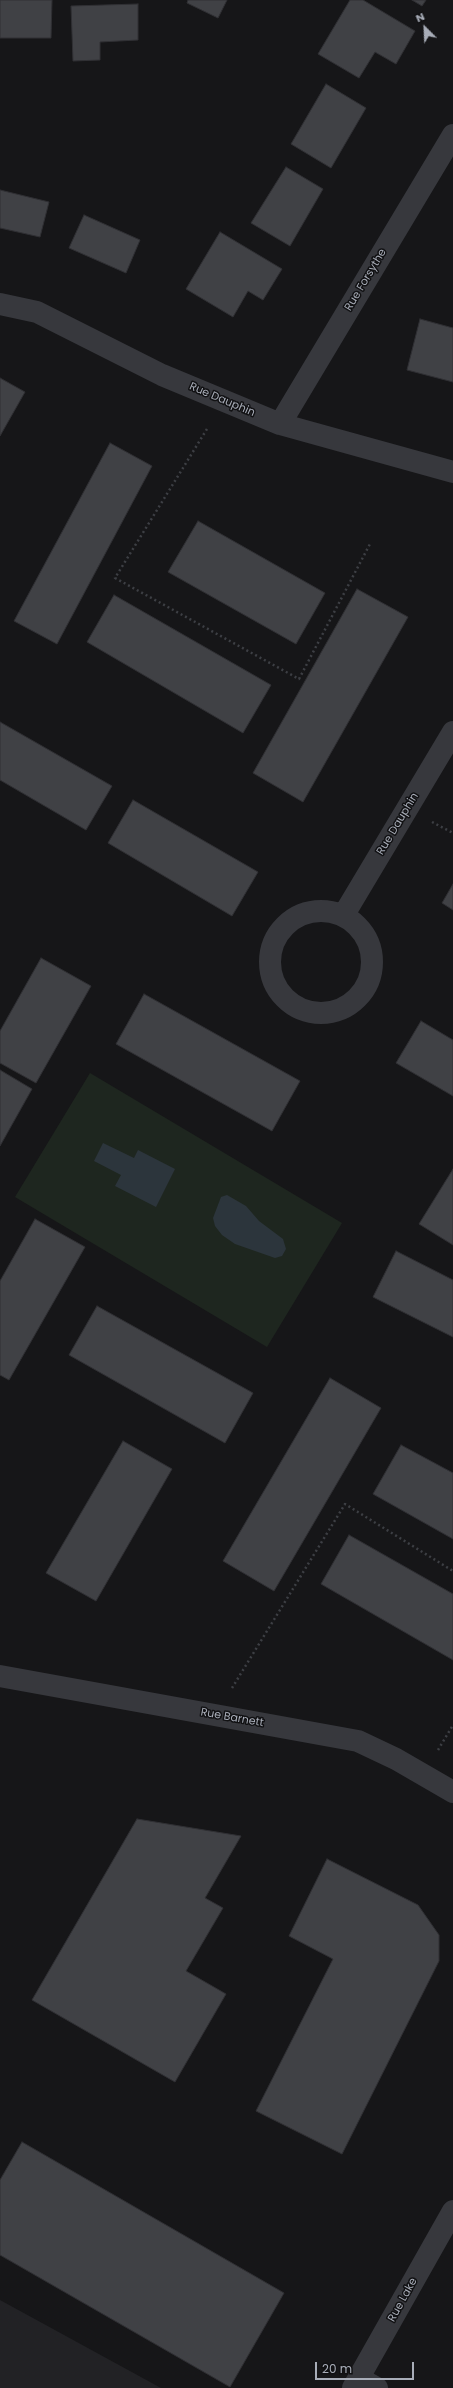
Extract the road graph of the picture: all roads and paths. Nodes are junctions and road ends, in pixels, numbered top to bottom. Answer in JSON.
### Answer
{"nodes":[{"id":1,"x":453,"y":135,"type":"edge"},
{"id":2,"x":0,"y":304,"type":"edge"},
{"id":3,"x":280,"y":424,"type":"junction"},
{"id":4,"x":207,"y":429,"type":"dead end"},
{"id":5,"x":453,"y":472,"type":"edge"},
{"id":6,"x":372,"y":542,"type":"dead end"},
{"id":7,"x":453,"y":732,"type":"edge"},
{"id":8,"x":343,"y":916,"type":"junction"},
{"id":9,"x":453,"y":1571,"type":"edge"},
{"id":10,"x":0,"y":1676,"type":"edge"},
{"id":11,"x":215,"y":1715,"type":"junction"},
{"id":12,"x":453,"y":1792,"type":"edge"},
{"id":13,"x":453,"y":2211,"type":"edge"},
{"id":14,"x":363,"y":2385,"type":"edge"}],
"edges":[{"from":1,"to":3,"type":"street","name":"Rue Forsythe"},
{"from":2,"to":3,"type":"street","name":"Rue Dauphin"},
{"from":3,"to":5,"type":"street","name":"Rue Dauphin"},
{"from":4,"to":6,"type":"path"},
{"from":7,"to":8,"type":"street","name":"Rue Dauphin"},
{"from":8,"to":8,"type":"street"},
{"from":9,"to":11,"type":"path"},
{"from":10,"to":11,"type":"street","name":"Rue Barnett"},
{"from":11,"to":12,"type":"street","name":"Rue Barnett"},
{"from":13,"to":14,"type":"street","name":"Rue Lake"}]}
